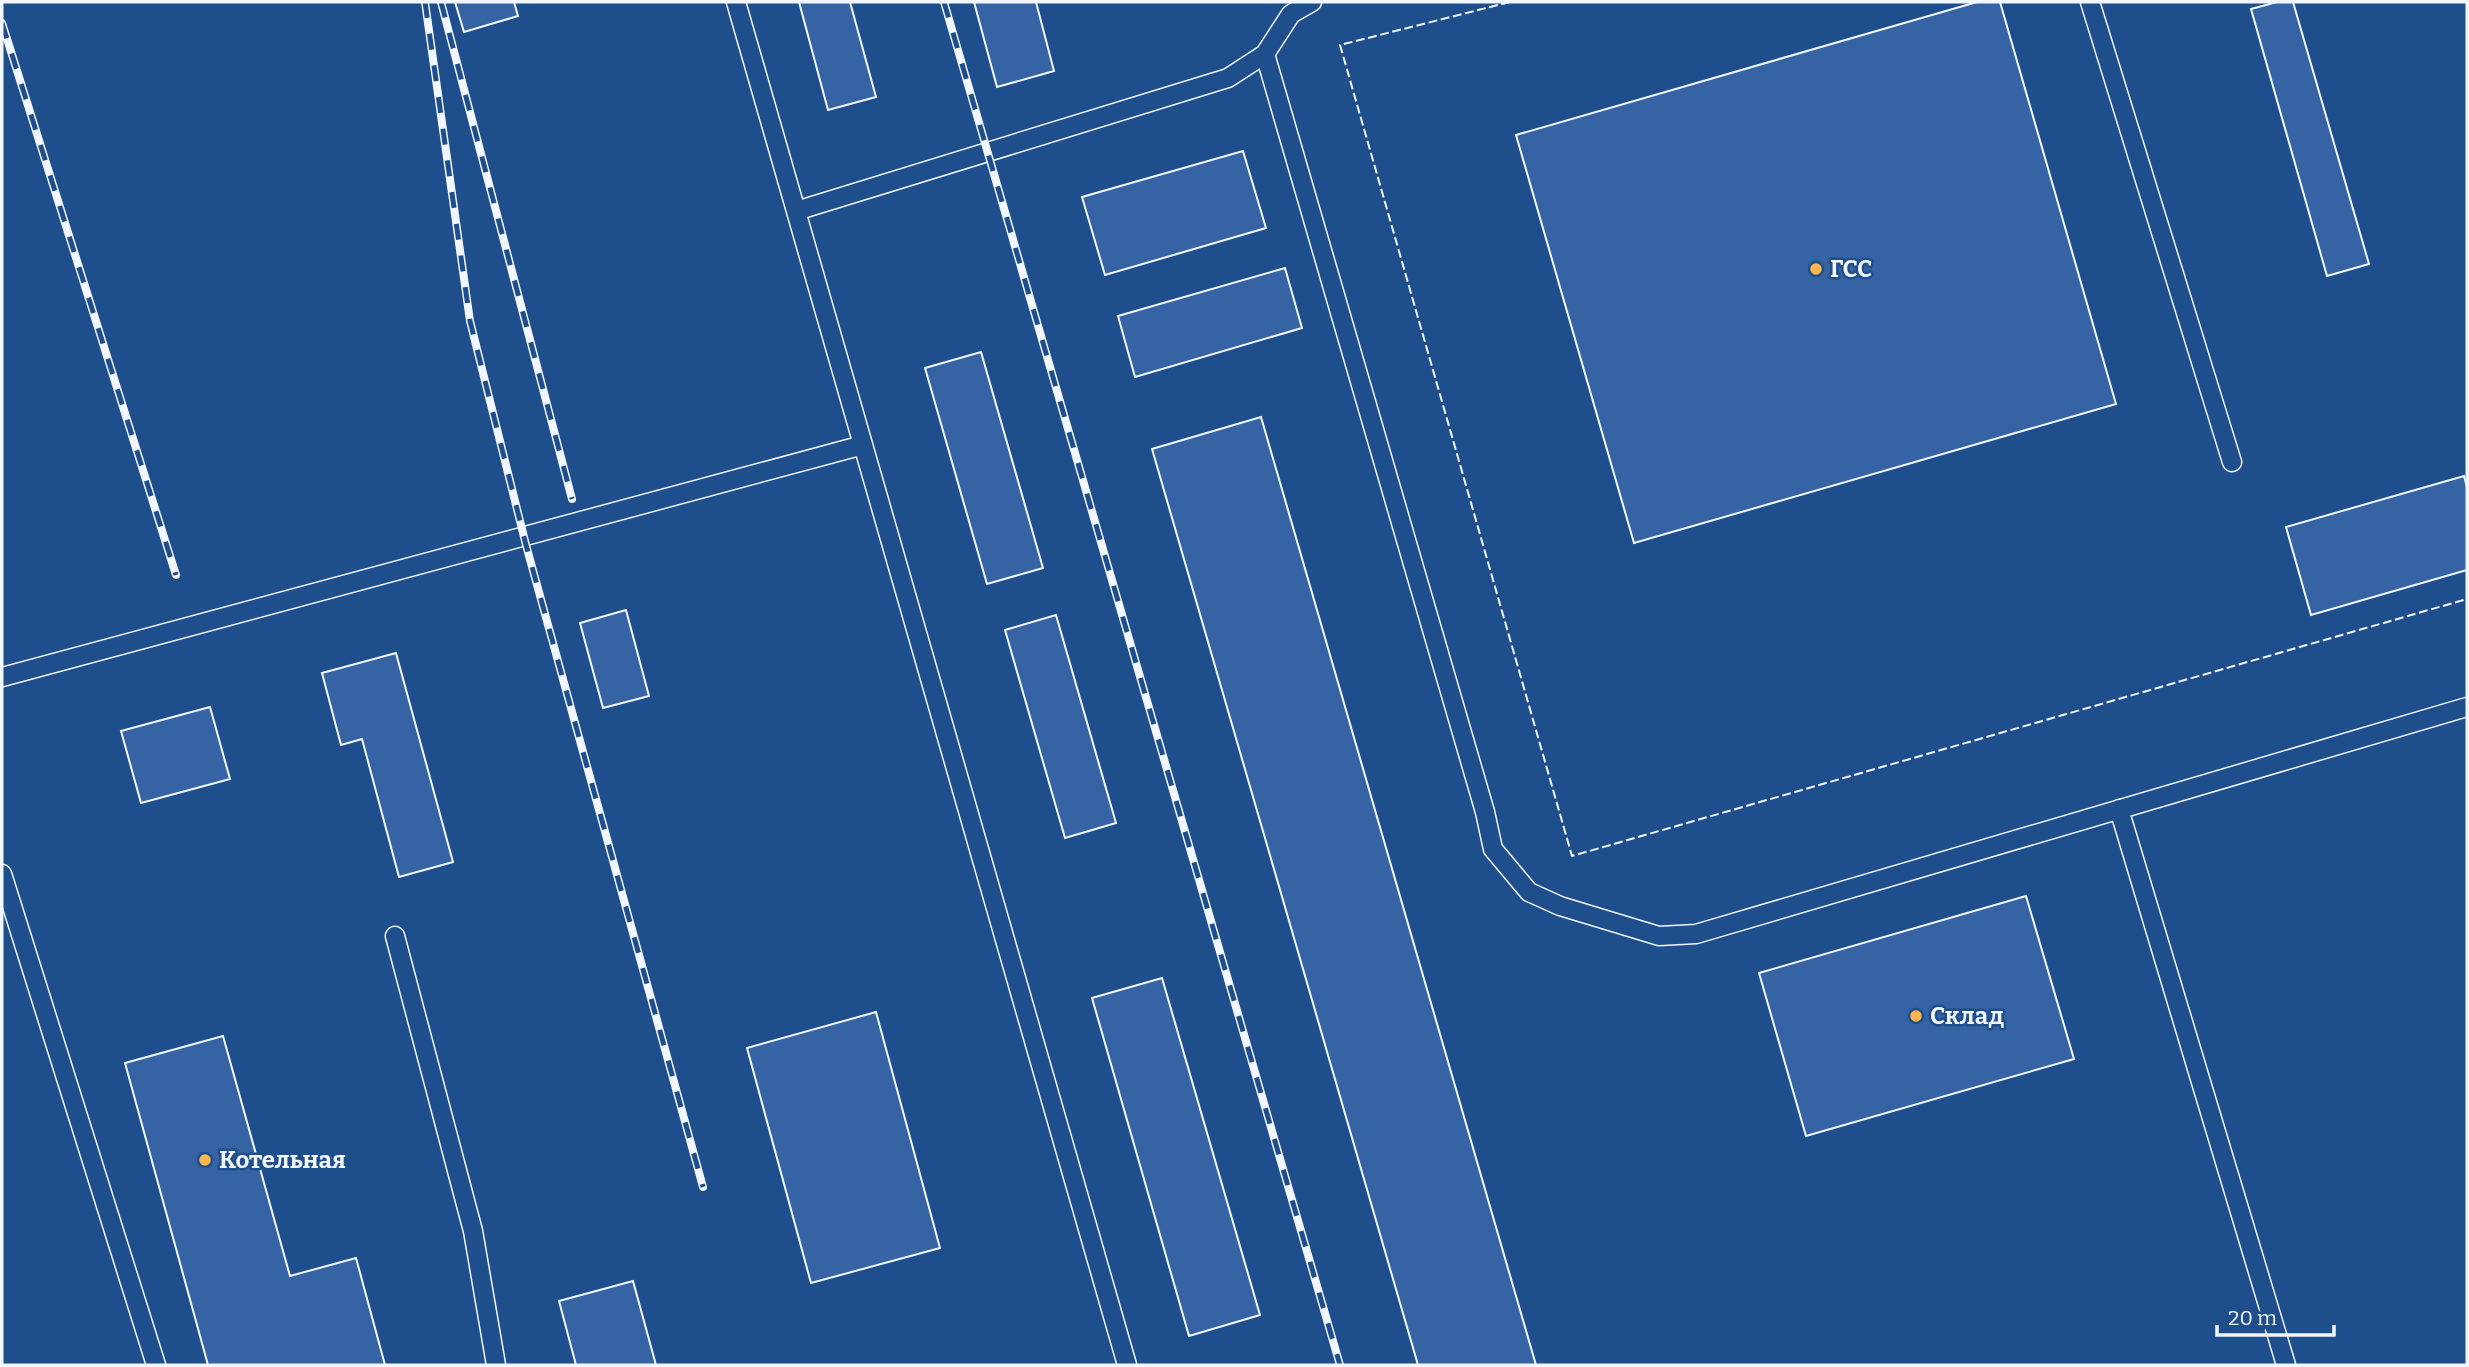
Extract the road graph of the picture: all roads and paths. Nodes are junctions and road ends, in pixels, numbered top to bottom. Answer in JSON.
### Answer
{"nodes":[{"id":1,"x":736,"y":2,"type":"edge"},
{"id":2,"x":1312,"y":2,"type":"edge"},
{"id":3,"x":2090,"y":2,"type":"edge"},
{"id":4,"x":1265,"y":54,"type":"junction"},
{"id":5,"x":796,"y":211,"type":"junction"},
{"id":6,"x":863,"y":445,"type":"junction"},
{"id":7,"x":2232,"y":462,"type":"dead end"},
{"id":8,"x":2,"y":677,"type":"edge"},
{"id":9,"x":2467,"y":706,"type":"edge"},
{"id":10,"x":2119,"y":809,"type":"junction"},
{"id":11,"x":2,"y":874,"type":"edge"},
{"id":12,"x":395,"y":936,"type":"dead end"},
{"id":13,"x":156,"y":1365,"type":"edge"},
{"id":14,"x":496,"y":1365,"type":"edge"},
{"id":15,"x":1127,"y":1365,"type":"edge"},
{"id":16,"x":2287,"y":1365,"type":"edge"}],
"edges":[{"from":1,"to":5,"type":"lane"},
{"from":2,"to":4,"type":"lane"},
{"from":3,"to":7,"type":"lane"},
{"from":4,"to":5,"type":"lane"},
{"from":4,"to":10,"type":"lane"},
{"from":5,"to":6,"type":"lane"},
{"from":6,"to":8,"type":"lane"},
{"from":6,"to":15,"type":"lane"},
{"from":9,"to":10,"type":"lane"},
{"from":10,"to":16,"type":"lane"},
{"from":11,"to":13,"type":"lane"},
{"from":12,"to":14,"type":"lane"}]}
